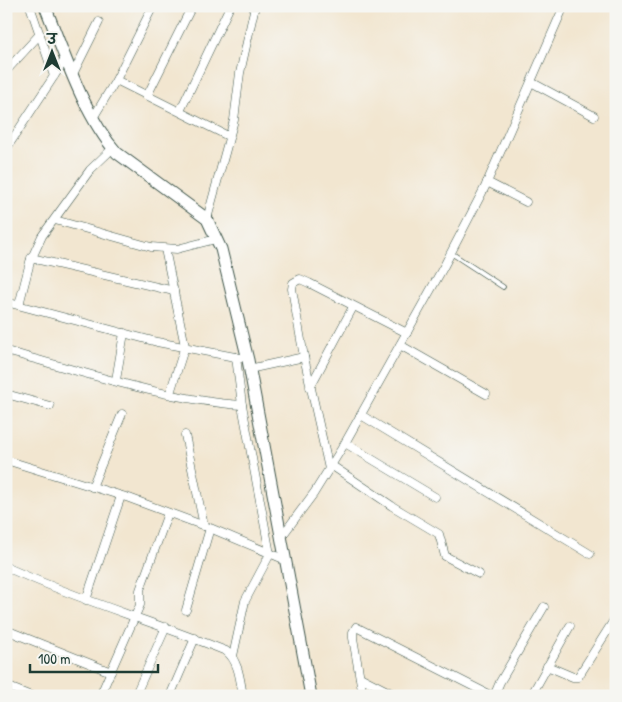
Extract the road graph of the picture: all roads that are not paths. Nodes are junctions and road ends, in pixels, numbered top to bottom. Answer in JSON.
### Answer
{"nodes":[{"id":1,"x":30,"y":6,"type":"edge"},
{"id":2,"x":45,"y":6,"type":"edge"},
{"id":3,"x":153,"y":6,"type":"edge"},
{"id":4,"x":192,"y":6,"type":"edge"},
{"id":5,"x":230,"y":6,"type":"edge"},
{"id":6,"x":255,"y":6,"type":"edge"},
{"id":7,"x":564,"y":6,"type":"edge"},
{"id":8,"x":99,"y":22,"type":"dead end"},
{"id":9,"x":40,"y":34,"type":"junction"},
{"id":10,"x":66,"y":58,"type":"junction"},
{"id":11,"x":6,"y":71,"type":"edge"},
{"id":12,"x":74,"y":74,"type":"junction"},
{"id":13,"x":54,"y":76,"type":"junction"},
{"id":14,"x":116,"y":80,"type":"junction"},
{"id":15,"x":531,"y":82,"type":"junction"},
{"id":16,"x":147,"y":96,"type":"junction"},
{"id":17,"x":180,"y":111,"type":"junction"},
{"id":18,"x":594,"y":116,"type":"dead end"},
{"id":19,"x":93,"y":118,"type":"junction"},
{"id":20,"x":228,"y":136,"type":"junction"},
{"id":21,"x":113,"y":148,"type":"junction"},
{"id":22,"x":6,"y":149,"type":"edge"},
{"id":23,"x":487,"y":182,"type":"junction"},
{"id":24,"x":526,"y":202,"type":"dead end"},
{"id":25,"x":207,"y":218,"type":"junction"},
{"id":26,"x":55,"y":220,"type":"junction"},
{"id":27,"x":216,"y":239,"type":"junction"},
{"id":28,"x":165,"y":248,"type":"junction"},
{"id":29,"x":450,"y":253,"type":"junction"},
{"id":30,"x":31,"y":258,"type":"junction"},
{"id":31,"x":503,"y":287,"type":"dead end"},
{"id":32,"x":174,"y":291,"type":"junction"},
{"id":33,"x":6,"y":302,"type":"edge"},
{"id":34,"x":18,"y":305,"type":"junction"},
{"id":35,"x":353,"y":307,"type":"junction"},
{"id":36,"x":124,"y":333,"type":"junction"},
{"id":37,"x":407,"y":333,"type":"junction"},
{"id":38,"x":400,"y":345,"type":"junction"},
{"id":39,"x":185,"y":346,"type":"junction"},
{"id":40,"x":6,"y":351,"type":"edge"},
{"id":41,"x":236,"y":357,"type":"junction"},
{"id":42,"x":304,"y":358,"type":"junction"},
{"id":43,"x":248,"y":364,"type":"junction"},
{"id":44,"x":116,"y":380,"type":"junction"},
{"id":45,"x":310,"y":388,"type":"junction"},
{"id":46,"x":170,"y":393,"type":"junction"},
{"id":47,"x":6,"y":394,"type":"edge"},
{"id":48,"x":486,"y":394,"type":"dead end"},
{"id":49,"x":242,"y":405,"type":"junction"},
{"id":50,"x":50,"y":406,"type":"dead end"},
{"id":51,"x":122,"y":414,"type":"dead end"},
{"id":52,"x":361,"y":415,"type":"junction"},
{"id":53,"x":184,"y":435,"type":"dead end"},
{"id":54,"x":345,"y":442,"type":"junction"},
{"id":55,"x":6,"y":460,"type":"edge"},
{"id":56,"x":330,"y":467,"type":"junction"},
{"id":57,"x":92,"y":487,"type":"junction"},
{"id":58,"x":120,"y":496,"type":"junction"},
{"id":59,"x":435,"y":497,"type":"dead end"},
{"id":60,"x":168,"y":513,"type":"junction"},
{"id":61,"x":207,"y":527,"type":"junction"},
{"id":62,"x":282,"y":536,"type":"junction"},
{"id":63,"x":270,"y":554,"type":"junction"},
{"id":64,"x":590,"y":554,"type":"dead end"},
{"id":65,"x":286,"y":560,"type":"junction"},
{"id":66,"x":6,"y":567,"type":"edge"},
{"id":67,"x":479,"y":574,"type":"dead end"},
{"id":68,"x":86,"y":600,"type":"junction"},
{"id":69,"x":544,"y":607,"type":"dead end"},
{"id":70,"x":186,"y":610,"type":"dead end"},
{"id":71,"x":616,"y":617,"type":"edge"},
{"id":72,"x":135,"y":618,"type":"junction"},
{"id":73,"x":570,"y":626,"type":"dead end"},
{"id":74,"x":166,"y":627,"type":"junction"},
{"id":75,"x":6,"y":630,"type":"edge"},
{"id":76,"x":196,"y":638,"type":"junction"},
{"id":77,"x":233,"y":656,"type":"junction"},
{"id":78,"x":547,"y":666,"type":"junction"},
{"id":79,"x":111,"y":672,"type":"junction"},
{"id":80,"x":360,"y":677,"type":"junction"},
{"id":81,"x":6,"y":686,"type":"edge"},
{"id":82,"x":31,"y":696,"type":"edge"},
{"id":83,"x":100,"y":696,"type":"edge"},
{"id":84,"x":135,"y":696,"type":"edge"},
{"id":85,"x":170,"y":696,"type":"edge"},
{"id":86,"x":243,"y":696,"type":"edge"},
{"id":87,"x":311,"y":696,"type":"edge"},
{"id":88,"x":363,"y":696,"type":"edge"},
{"id":89,"x":397,"y":696,"type":"edge"},
{"id":90,"x":493,"y":696,"type":"edge"},
{"id":91,"x":531,"y":696,"type":"edge"}],
"edges":[{"from":1,"to":9,"type":"street"},
{"from":2,"to":10,"type":"street"},
{"from":3,"to":14,"type":"street"},
{"from":4,"to":16,"type":"street"},
{"from":5,"to":17,"type":"street"},
{"from":6,"to":20,"type":"street"},
{"from":7,"to":15,"type":"street"},
{"from":8,"to":12,"type":"street"},
{"from":9,"to":11,"type":"street"},
{"from":9,"to":13,"type":"street"},
{"from":10,"to":12,"type":"street"},
{"from":10,"to":13,"type":"street"},
{"from":12,"to":19,"type":"street"},
{"from":13,"to":22,"type":"street"},
{"from":14,"to":16,"type":"street"},
{"from":14,"to":19,"type":"street"},
{"from":15,"to":18,"type":"street"},
{"from":15,"to":23,"type":"street"},
{"from":16,"to":17,"type":"street"},
{"from":17,"to":20,"type":"street"},
{"from":19,"to":21,"type":"street"},
{"from":20,"to":25,"type":"street"},
{"from":21,"to":25,"type":"street"},
{"from":21,"to":26,"type":"street"},
{"from":23,"to":24,"type":"street"},
{"from":23,"to":29,"type":"street"},
{"from":25,"to":27,"type":"street"},
{"from":26,"to":28,"type":"street"},
{"from":26,"to":30,"type":"street"},
{"from":27,"to":28,"type":"street"},
{"from":27,"to":43,"type":"street"},
{"from":28,"to":32,"type":"street"},
{"from":29,"to":31,"type":"lane"},
{"from":29,"to":37,"type":"street"},
{"from":30,"to":32,"type":"street"},
{"from":30,"to":34,"type":"street"},
{"from":32,"to":39,"type":"street"},
{"from":33,"to":34,"type":"street"},
{"from":34,"to":36,"type":"street"},
{"from":35,"to":37,"type":"street"},
{"from":35,"to":42,"type":"street"},
{"from":35,"to":45,"type":"street"},
{"from":36,"to":39,"type":"street"},
{"from":36,"to":44,"type":"street"},
{"from":37,"to":38,"type":"street"},
{"from":38,"to":48,"type":"street"},
{"from":38,"to":52,"type":"street"},
{"from":39,"to":41,"type":"street"},
{"from":39,"to":46,"type":"street"},
{"from":40,"to":44,"type":"street"},
{"from":41,"to":43,"type":"street"},
{"from":41,"to":49,"type":"street"},
{"from":42,"to":43,"type":"street"},
{"from":42,"to":45,"type":"street"},
{"from":43,"to":62,"type":"street"},
{"from":44,"to":46,"type":"street"},
{"from":45,"to":56,"type":"street"},
{"from":46,"to":49,"type":"street"},
{"from":47,"to":50,"type":"street"},
{"from":49,"to":63,"type":"street"},
{"from":51,"to":57,"type":"street"},
{"from":52,"to":54,"type":"street"},
{"from":52,"to":64,"type":"street"},
{"from":53,"to":61,"type":"street"},
{"from":54,"to":56,"type":"street"},
{"from":54,"to":59,"type":"street"},
{"from":55,"to":57,"type":"street"},
{"from":56,"to":62,"type":"street"},
{"from":56,"to":67,"type":"street"},
{"from":57,"to":58,"type":"street"},
{"from":58,"to":60,"type":"street"},
{"from":58,"to":68,"type":"street"},
{"from":60,"to":61,"type":"street"},
{"from":60,"to":72,"type":"street"},
{"from":61,"to":63,"type":"street"},
{"from":61,"to":70,"type":"street"},
{"from":62,"to":65,"type":"street"},
{"from":63,"to":65,"type":"street"},
{"from":63,"to":77,"type":"street"},
{"from":65,"to":87,"type":"street"},
{"from":66,"to":68,"type":"street"},
{"from":68,"to":72,"type":"street"},
{"from":69,"to":90,"type":"street"},
{"from":71,"to":78,"type":"street"},
{"from":72,"to":74,"type":"street"},
{"from":72,"to":79,"type":"street"},
{"from":73,"to":78,"type":"street"},
{"from":74,"to":76,"type":"street"},
{"from":74,"to":84,"type":"street"},
{"from":75,"to":79,"type":"street"},
{"from":76,"to":77,"type":"street"},
{"from":76,"to":85,"type":"street"},
{"from":77,"to":86,"type":"street"},
{"from":78,"to":91,"type":"street"},
{"from":79,"to":83,"type":"street"},
{"from":80,"to":88,"type":"street"},
{"from":80,"to":89,"type":"street"},
{"from":80,"to":90,"type":"street"},
{"from":81,"to":82,"type":"street"}]}
